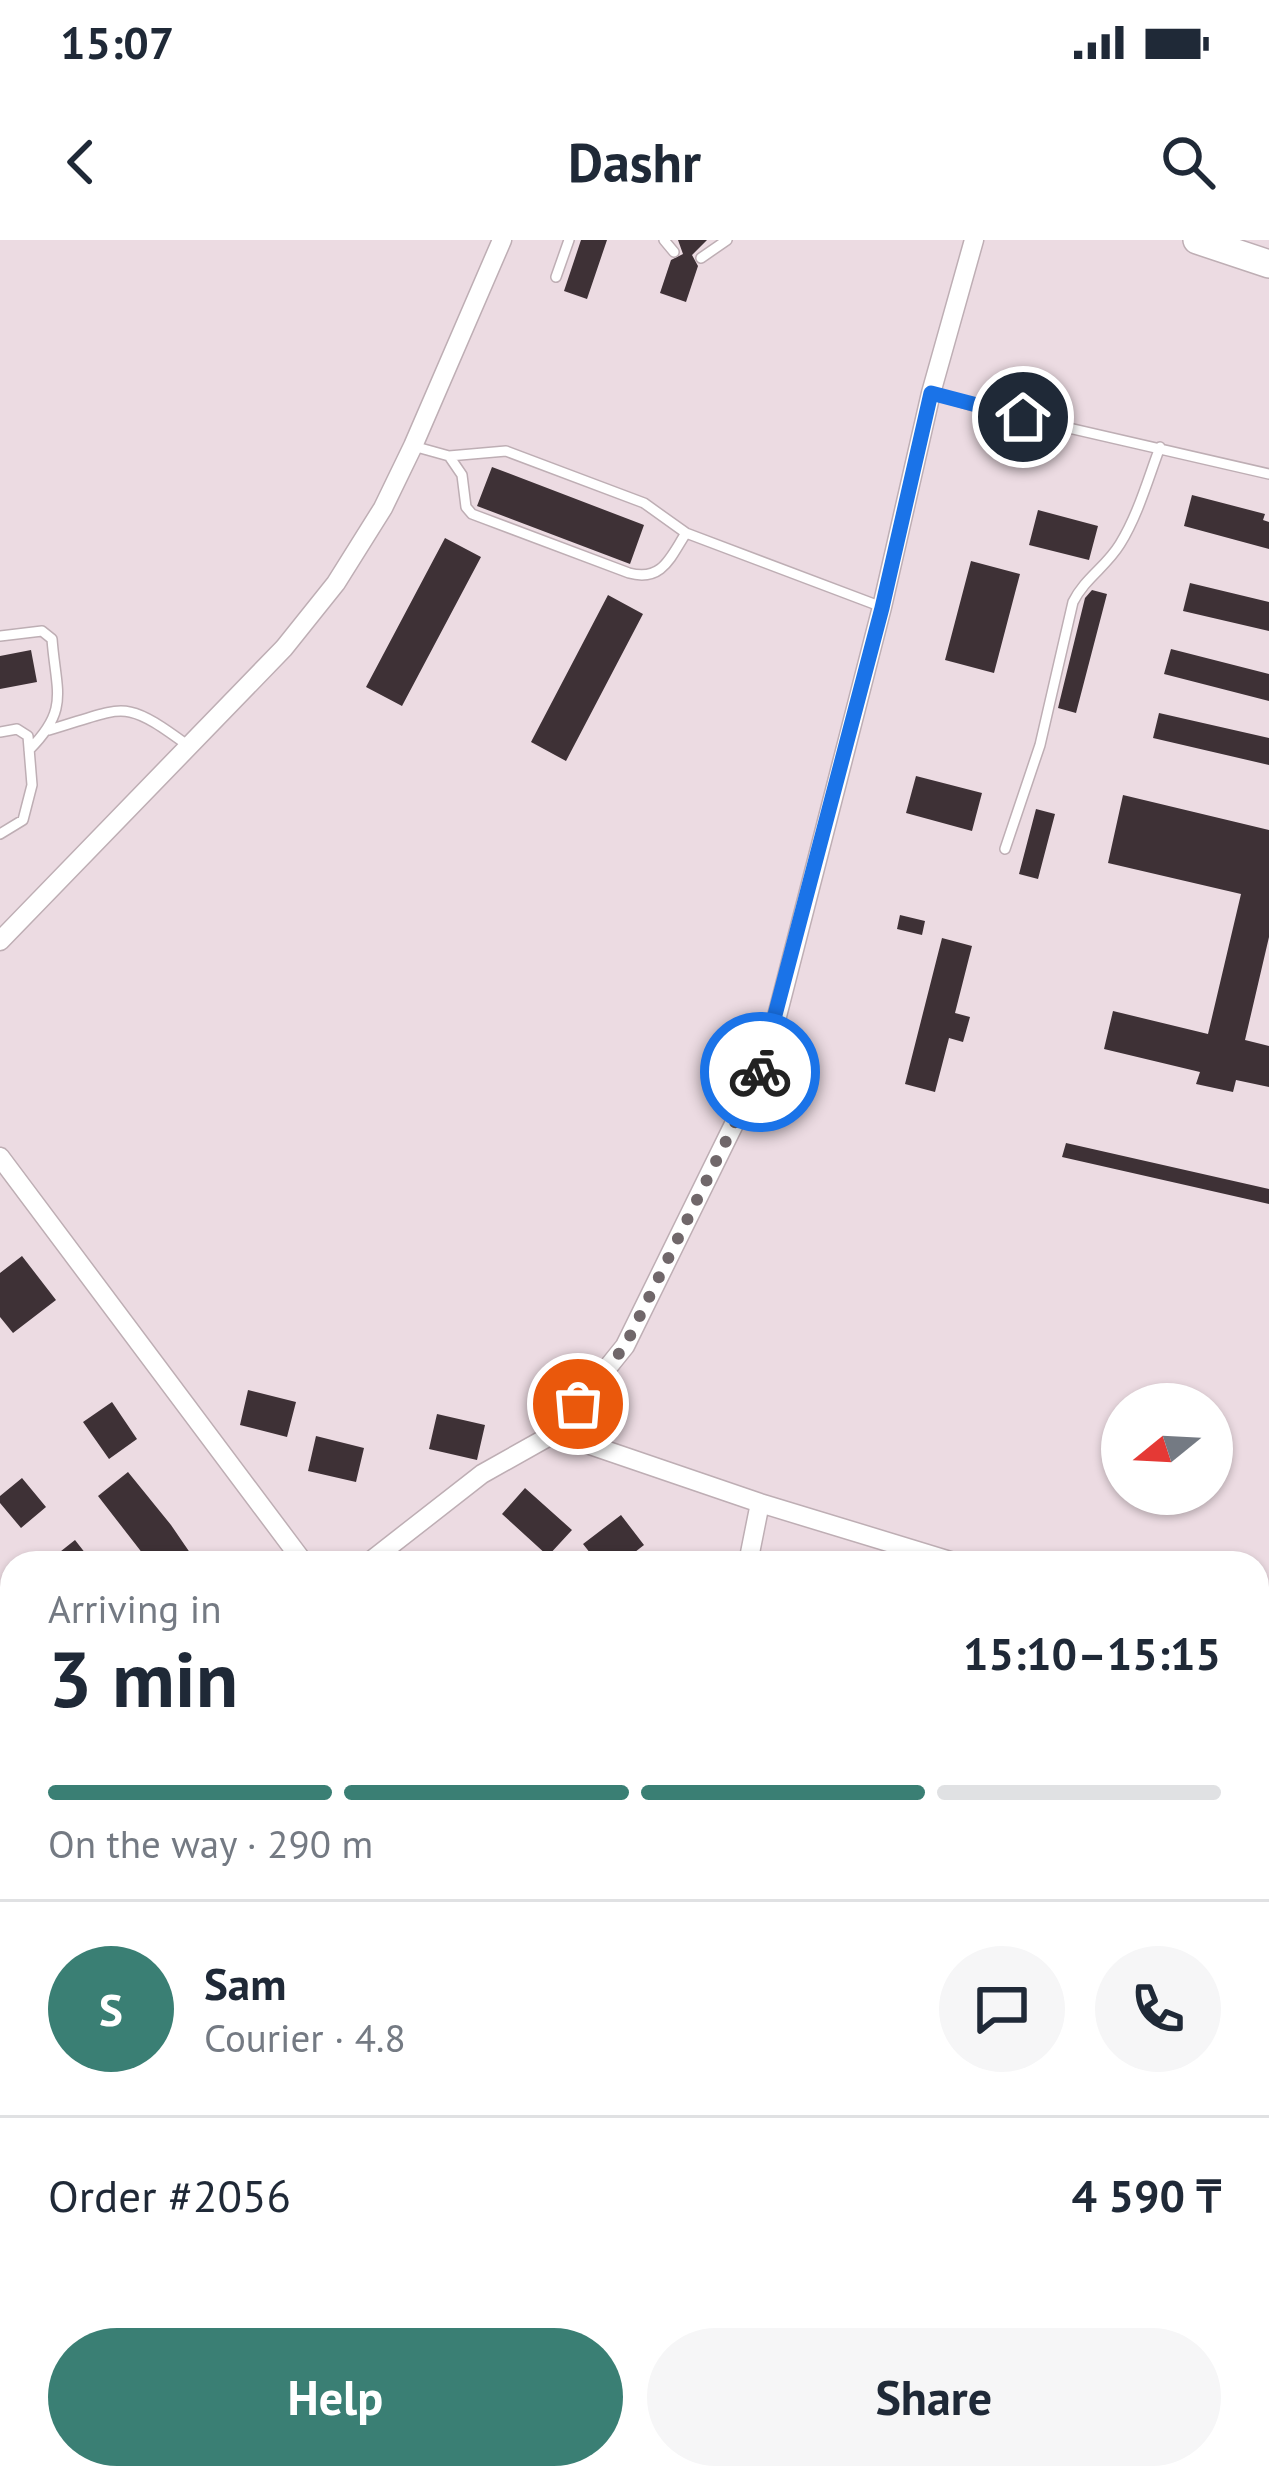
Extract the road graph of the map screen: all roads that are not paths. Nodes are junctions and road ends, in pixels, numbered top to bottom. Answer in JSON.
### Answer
{"nodes":[{"id":1,"x":569,"y":240,"type":"edge"},
{"id":2,"x":664,"y":240,"type":"edge"},
{"id":3,"x":727,"y":240,"type":"edge"},
{"id":4,"x":974,"y":240,"type":"edge"},
{"id":5,"x":1197,"y":240,"type":"edge"},
{"id":6,"x":496,"y":241,"type":"edge"},
{"id":7,"x":674,"y":252,"type":"dead end"},
{"id":8,"x":701,"y":258,"type":"dead end"},
{"id":9,"x":1269,"y":264,"type":"edge"},
{"id":10,"x":556,"y":277,"type":"dead end"},
{"id":11,"x":931,"y":393,"type":"junction"},
{"id":12,"x":413,"y":446,"type":"junction"},
{"id":13,"x":1160,"y":447,"type":"junction"},
{"id":14,"x":449,"y":456,"type":"junction"},
{"id":15,"x":1269,"y":474,"type":"edge"},
{"id":16,"x":686,"y":533,"type":"junction"},
{"id":17,"x":882,"y":608,"type":"junction"},
{"id":18,"x":0,"y":636,"type":"edge"},
{"id":19,"x":49,"y":730,"type":"junction"},
{"id":20,"x":0,"y":732,"type":"edge"},
{"id":21,"x":190,"y":747,"type":"junction"},
{"id":22,"x":29,"y":750,"type":"junction"},
{"id":23,"x":0,"y":834,"type":"edge"},
{"id":24,"x":1005,"y":849,"type":"dead end"},
{"id":25,"x":0,"y":940,"type":"edge"},
{"id":26,"x":0,"y":1157,"type":"edge"},
{"id":27,"x":555,"y":1433,"type":"junction"},
{"id":28,"x":760,"y":1503,"type":"junction"},
{"id":29,"x":295,"y":1551,"type":"edge"},
{"id":30,"x":383,"y":1551,"type":"edge"},
{"id":31,"x":750,"y":1551,"type":"edge"},
{"id":32,"x":918,"y":1551,"type":"edge"}],
"edges":[{"from":1,"to":10,"type":"lane"},
{"from":2,"to":7,"type":"lane"},
{"from":3,"to":8,"type":"lane"},
{"from":4,"to":11,"type":"street"},
{"from":5,"to":9,"type":"main road"},
{"from":6,"to":12,"type":"street"},
{"from":11,"to":13,"type":"lane"},
{"from":11,"to":17,"type":"street"},
{"from":12,"to":14,"type":"lane"},
{"from":12,"to":21,"type":"street"},
{"from":13,"to":15,"type":"lane"},
{"from":13,"to":24,"type":"lane"},
{"from":14,"to":16,"type":"lane"},
{"from":14,"to":16,"type":"lane"},
{"from":16,"to":17,"type":"lane"},
{"from":17,"to":27,"type":"street"},
{"from":18,"to":19,"type":"lane"},
{"from":19,"to":21,"type":"lane"},
{"from":19,"to":22,"type":"lane"},
{"from":20,"to":22,"type":"lane"},
{"from":21,"to":25,"type":"street"},
{"from":22,"to":23,"type":"lane"},
{"from":26,"to":29,"type":"street"},
{"from":27,"to":28,"type":"street"},
{"from":27,"to":30,"type":"street"},
{"from":28,"to":31,"type":"street"},
{"from":28,"to":32,"type":"street"}]}
